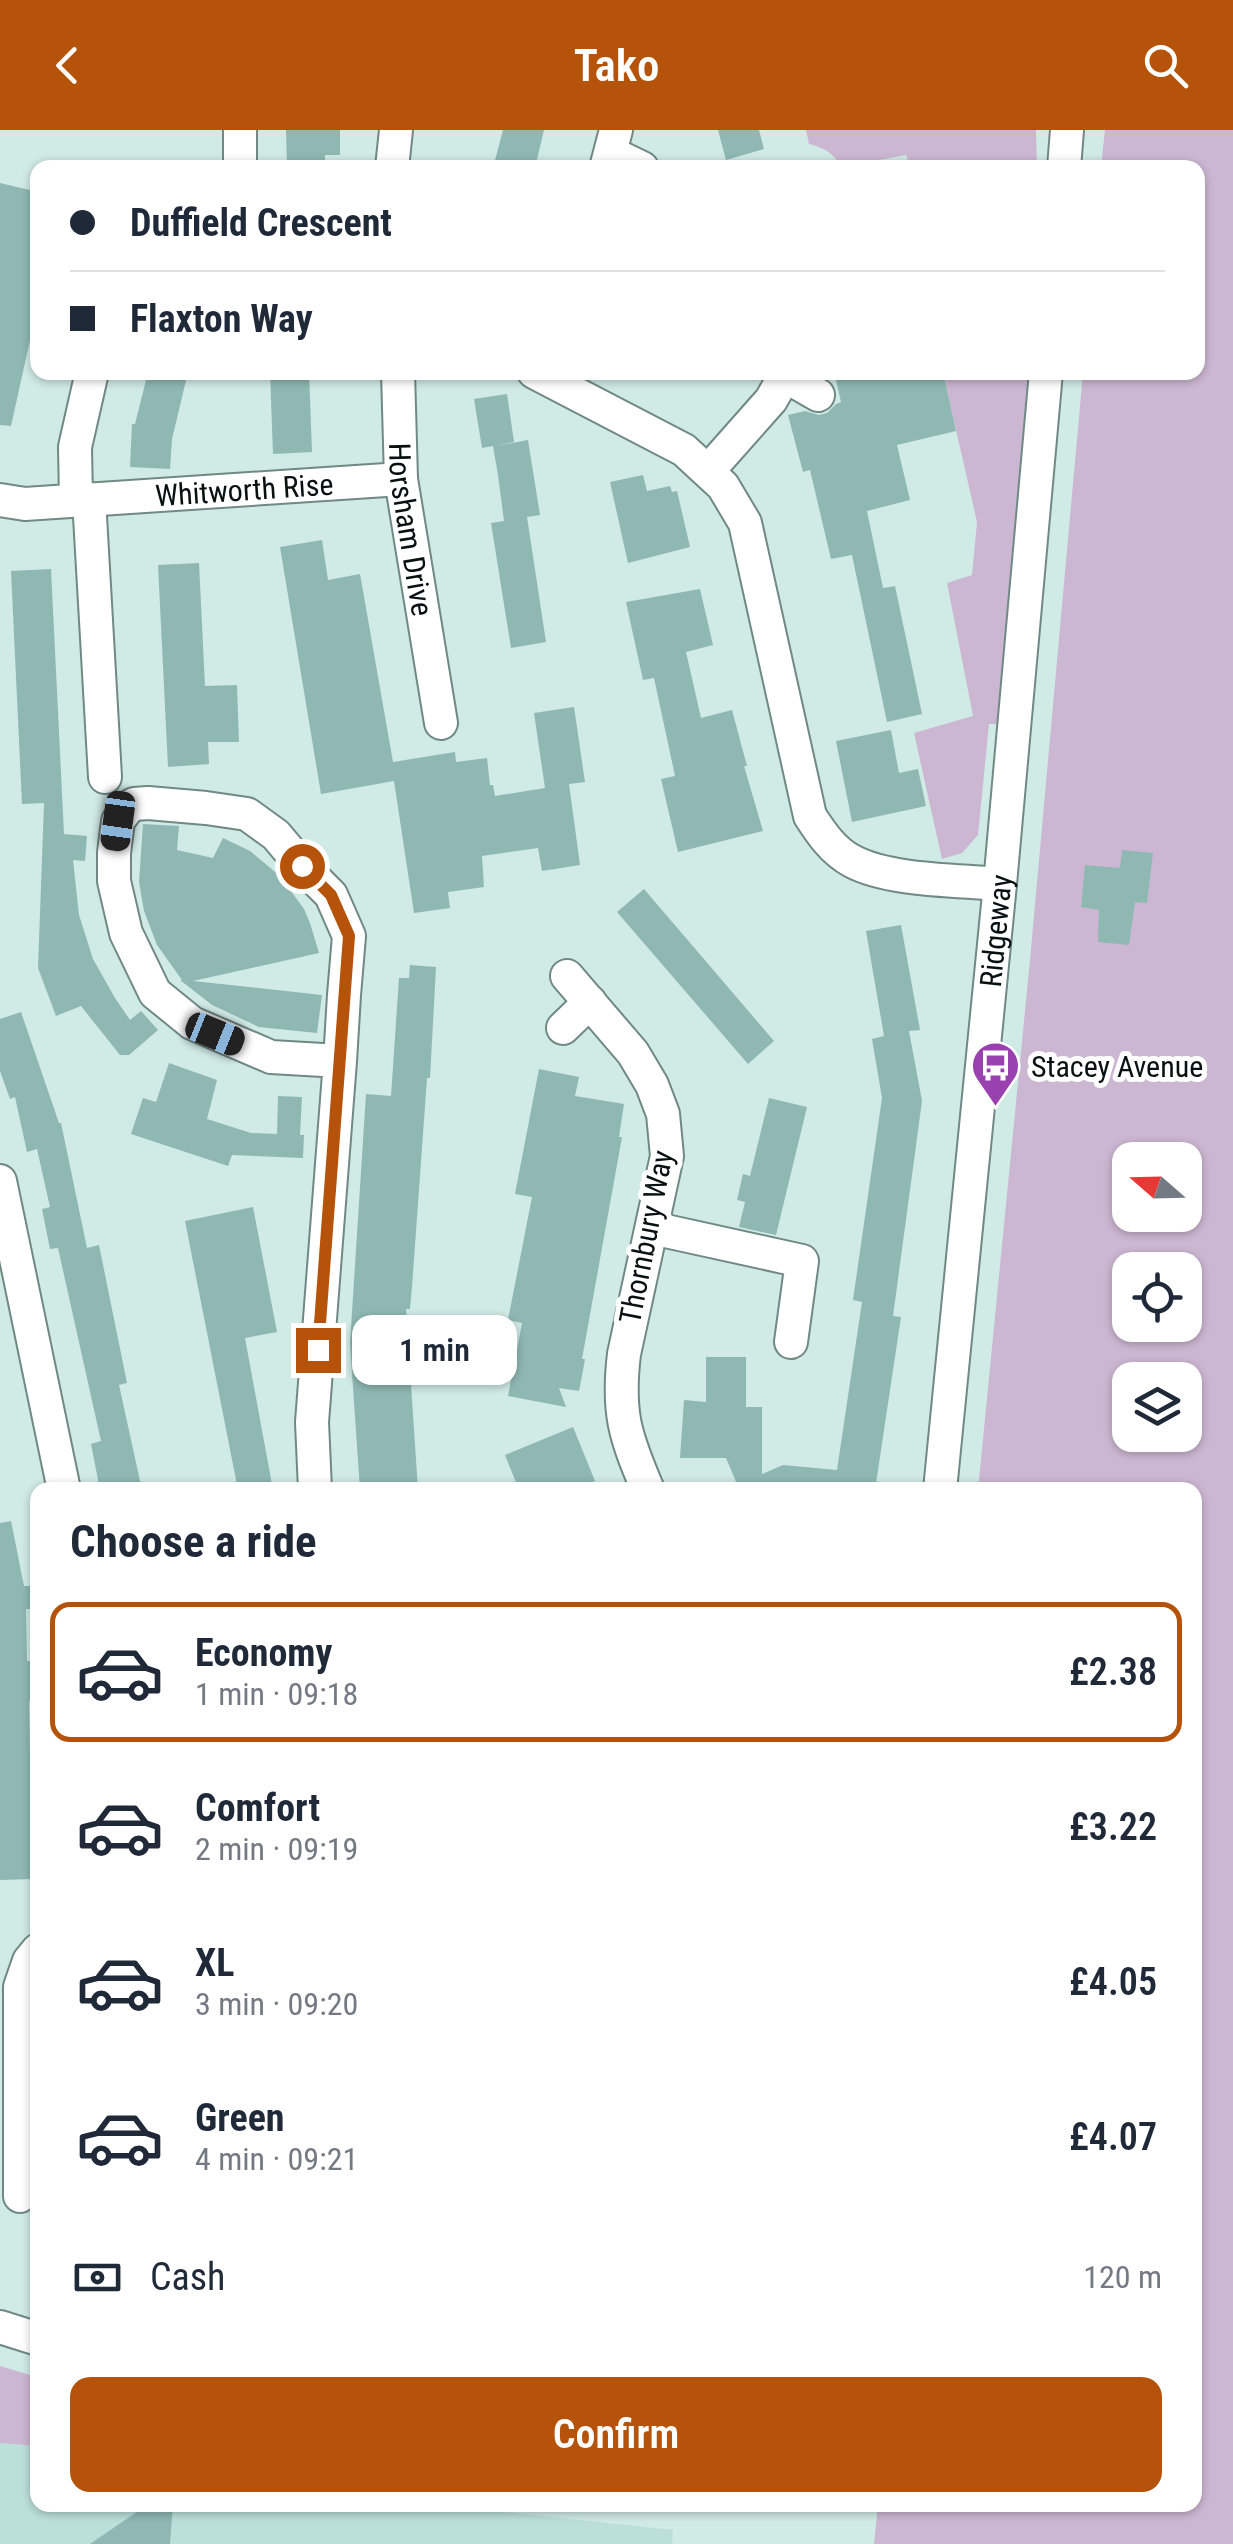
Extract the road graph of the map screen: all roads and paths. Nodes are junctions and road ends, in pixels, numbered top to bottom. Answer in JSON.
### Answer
{"nodes":[{"id":1,"x":396,"y":130,"type":"edge"},
{"id":2,"x":1067,"y":130,"type":"edge"},
{"id":3,"x":393,"y":160,"type":"edge"},
{"id":4,"x":1065,"y":160,"type":"edge"},
{"id":5,"x":90,"y":380,"type":"edge"},
{"id":6,"x":398,"y":380,"type":"edge"},
{"id":7,"x":549,"y":380,"type":"edge"},
{"id":8,"x":783,"y":380,"type":"edge"},
{"id":9,"x":795,"y":380,"type":"edge"},
{"id":10,"x":1045,"y":380,"type":"edge"},
{"id":11,"x":818,"y":395,"type":"dead end"},
{"id":12,"x":709,"y":470,"type":"junction"},
{"id":13,"x":401,"y":479,"type":"junction"},
{"id":14,"x":0,"y":500,"type":"edge"},
{"id":15,"x":83,"y":500,"type":"junction"},
{"id":16,"x":441,"y":723,"type":"dead end"},
{"id":17,"x":112,"y":761,"type":"dead end"},
{"id":18,"x":1000,"y":884,"type":"junction"},
{"id":19,"x":567,"y":976,"type":"dead end"},
{"id":20,"x":590,"y":1002,"type":"junction"},
{"id":21,"x":563,"y":1028,"type":"dead end"},
{"id":22,"x":340,"y":1061,"type":"junction"},
{"id":23,"x":0,"y":1181,"type":"edge"},
{"id":24,"x":652,"y":1228,"type":"junction"},
{"id":25,"x":791,"y":1342,"type":"dead end"},
{"id":26,"x":62,"y":1482,"type":"edge"},
{"id":27,"x":316,"y":1482,"type":"edge"},
{"id":28,"x":645,"y":1482,"type":"edge"},
{"id":29,"x":941,"y":1482,"type":"edge"},
{"id":30,"x":30,"y":1960,"type":"edge"},
{"id":31,"x":10,"y":2161,"type":"edge"},
{"id":32,"x":20,"y":2196,"type":"dead end"},
{"id":33,"x":0,"y":2327,"type":"edge"},
{"id":34,"x":30,"y":2336,"type":"edge"}],
"edges":[{"from":1,"to":3,"type":"street"},
{"from":2,"to":4,"type":"street"},
{"from":5,"to":15,"type":"street"},
{"from":6,"to":13,"type":"street","name":"Horsham Drive"},
{"from":7,"to":12,"type":"street"},
{"from":8,"to":12,"type":"street"},
{"from":9,"to":11,"type":"street"},
{"from":10,"to":18,"type":"street","name":"Ridgeway"},
{"from":12,"to":18,"type":"street"},
{"from":13,"to":15,"type":"street","name":"Whitworth Rise"},
{"from":13,"to":16,"type":"street","name":"Horsham Drive"},
{"from":14,"to":15,"type":"street","name":"Whitworth Rise"},
{"from":15,"to":17,"type":"street"},
{"from":18,"to":29,"type":"street","name":"Ridgeway"},
{"from":19,"to":20,"type":"street","name":"Thornbury Way"},
{"from":20,"to":21,"type":"street"},
{"from":20,"to":24,"type":"street","name":"Thornbury Way"},
{"from":22,"to":22,"type":"street"},
{"from":22,"to":27,"type":"street"},
{"from":23,"to":26,"type":"street"},
{"from":24,"to":25,"type":"street"},
{"from":24,"to":28,"type":"street","name":"Thornbury Way"},
{"from":30,"to":31,"type":"street"},
{"from":31,"to":32,"type":"street"},
{"from":33,"to":34,"type":"street"}]}
